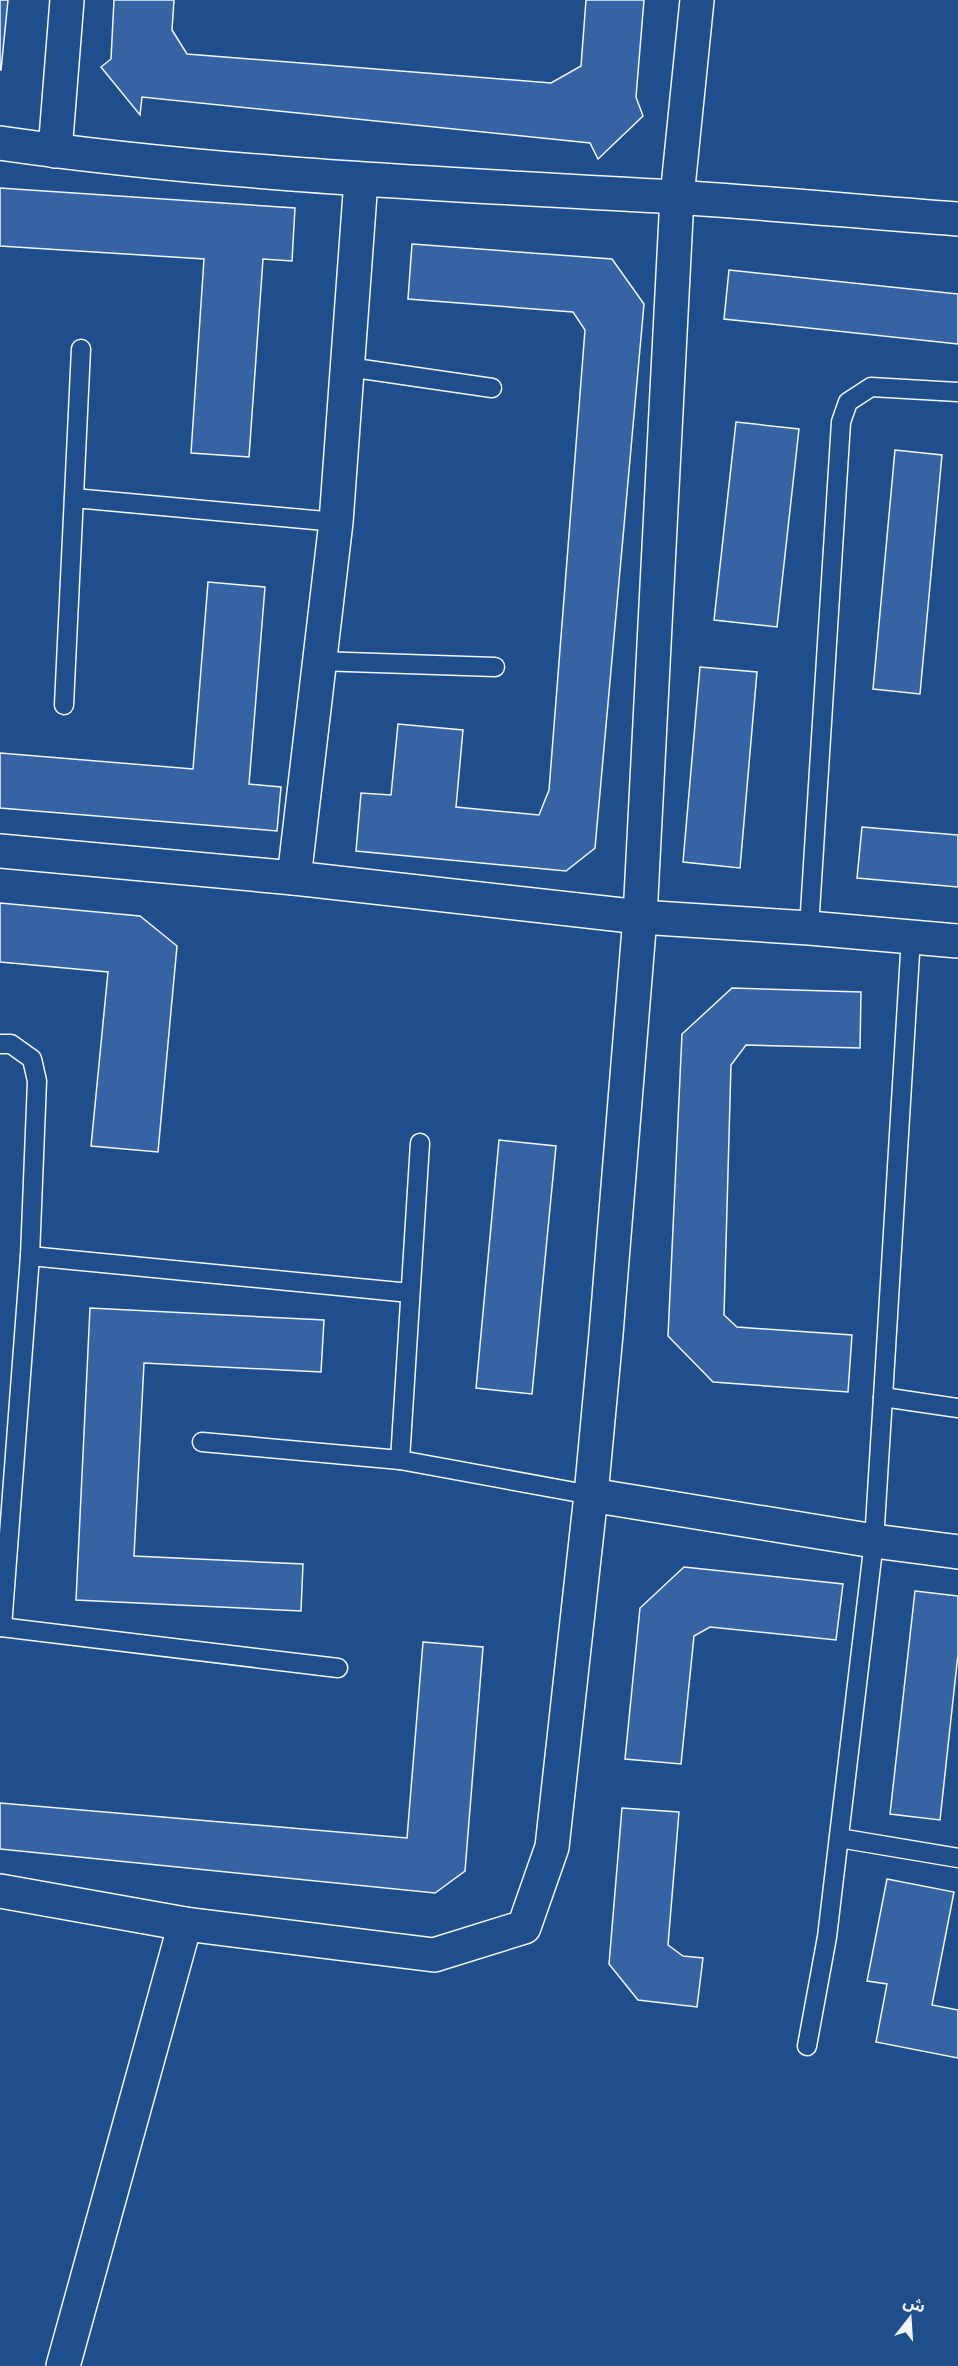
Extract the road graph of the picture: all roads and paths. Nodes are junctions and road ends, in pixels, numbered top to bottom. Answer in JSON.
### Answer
{"nodes":[{"id":1,"x":67,"y":0,"type":"edge"},
{"id":2,"x":697,"y":0,"type":"edge"},
{"id":3,"x":0,"y":144,"type":"edge"},
{"id":4,"x":55,"y":151,"type":"junction"},
{"id":5,"x":361,"y":180,"type":"junction"},
{"id":6,"x":677,"y":197,"type":"junction"},
{"id":7,"x":958,"y":219,"type":"edge"},
{"id":8,"x":81,"y":349,"type":"dead end"},
{"id":9,"x":348,"y":367,"type":"junction"},
{"id":10,"x":492,"y":388,"type":"dead end"},
{"id":11,"x":958,"y":392,"type":"edge"},
{"id":12,"x":74,"y":498,"type":"junction"},
{"id":13,"x":336,"y":522,"type":"junction"},
{"id":14,"x":318,"y":661,"type":"junction"},
{"id":15,"x":495,"y":667,"type":"dead end"},
{"id":16,"x":64,"y":705,"type":"dead end"},
{"id":17,"x":0,"y":851,"type":"edge"},
{"id":18,"x":294,"y":878,"type":"junction"},
{"id":19,"x":640,"y":917,"type":"junction"},
{"id":20,"x":810,"y":928,"type":"junction"},
{"id":21,"x":911,"y":937,"type":"junction"},
{"id":22,"x":958,"y":941,"type":"edge"},
{"id":23,"x":0,"y":1044,"type":"edge"},
{"id":24,"x":420,"y":1143,"type":"dead end"},
{"id":25,"x":30,"y":1256,"type":"junction"},
{"id":26,"x":410,"y":1293,"type":"junction"},
{"id":27,"x":883,"y":1397,"type":"junction"},
{"id":28,"x":958,"y":1408,"type":"edge"},
{"id":29,"x":202,"y":1442,"type":"dead end"},
{"id":30,"x":400,"y":1460,"type":"junction"},
{"id":31,"x":591,"y":1495,"type":"junction"},
{"id":32,"x":874,"y":1541,"type":"junction"},
{"id":33,"x":958,"y":1552,"type":"edge"},
{"id":34,"x":1,"y":1627,"type":"edge"},
{"id":35,"x":338,"y":1668,"type":"dead end"},
{"id":36,"x":839,"y":1838,"type":"junction"},
{"id":37,"x":958,"y":1858,"type":"edge"},
{"id":38,"x":0,"y":1891,"type":"edge"},
{"id":39,"x":185,"y":1924,"type":"junction"},
{"id":40,"x":807,"y":2046,"type":"dead end"},
{"id":41,"x":63,"y":2366,"type":"edge"}],
"edges":[{"from":1,"to":4,"type":"street"},
{"from":2,"to":6,"type":"street"},
{"from":3,"to":4,"type":"street"},
{"from":4,"to":5,"type":"street"},
{"from":5,"to":6,"type":"street"},
{"from":5,"to":9,"type":"street"},
{"from":6,"to":7,"type":"street"},
{"from":6,"to":19,"type":"street"},
{"from":8,"to":12,"type":"lane"},
{"from":9,"to":10,"type":"lane"},
{"from":9,"to":13,"type":"street"},
{"from":11,"to":20,"type":"lane"},
{"from":12,"to":13,"type":"lane"},
{"from":12,"to":16,"type":"lane"},
{"from":13,"to":14,"type":"street"},
{"from":14,"to":15,"type":"lane"},
{"from":14,"to":18,"type":"street"},
{"from":17,"to":18,"type":"street"},
{"from":18,"to":19,"type":"street"},
{"from":19,"to":20,"type":"street"},
{"from":19,"to":31,"type":"street"},
{"from":20,"to":21,"type":"street"},
{"from":21,"to":22,"type":"street"},
{"from":21,"to":27,"type":"lane"},
{"from":23,"to":25,"type":"lane"},
{"from":24,"to":26,"type":"lane"},
{"from":25,"to":26,"type":"lane"},
{"from":25,"to":34,"type":"lane"},
{"from":26,"to":30,"type":"lane"},
{"from":27,"to":28,"type":"lane"},
{"from":27,"to":32,"type":"lane"},
{"from":29,"to":30,"type":"lane"},
{"from":30,"to":31,"type":"lane"},
{"from":31,"to":32,"type":"street"},
{"from":31,"to":39,"type":"street"},
{"from":32,"to":33,"type":"street"},
{"from":32,"to":36,"type":"lane"},
{"from":34,"to":35,"type":"lane"},
{"from":36,"to":37,"type":"lane"},
{"from":36,"to":40,"type":"lane"},
{"from":38,"to":39,"type":"street"},
{"from":39,"to":41,"type":"street"}]}
